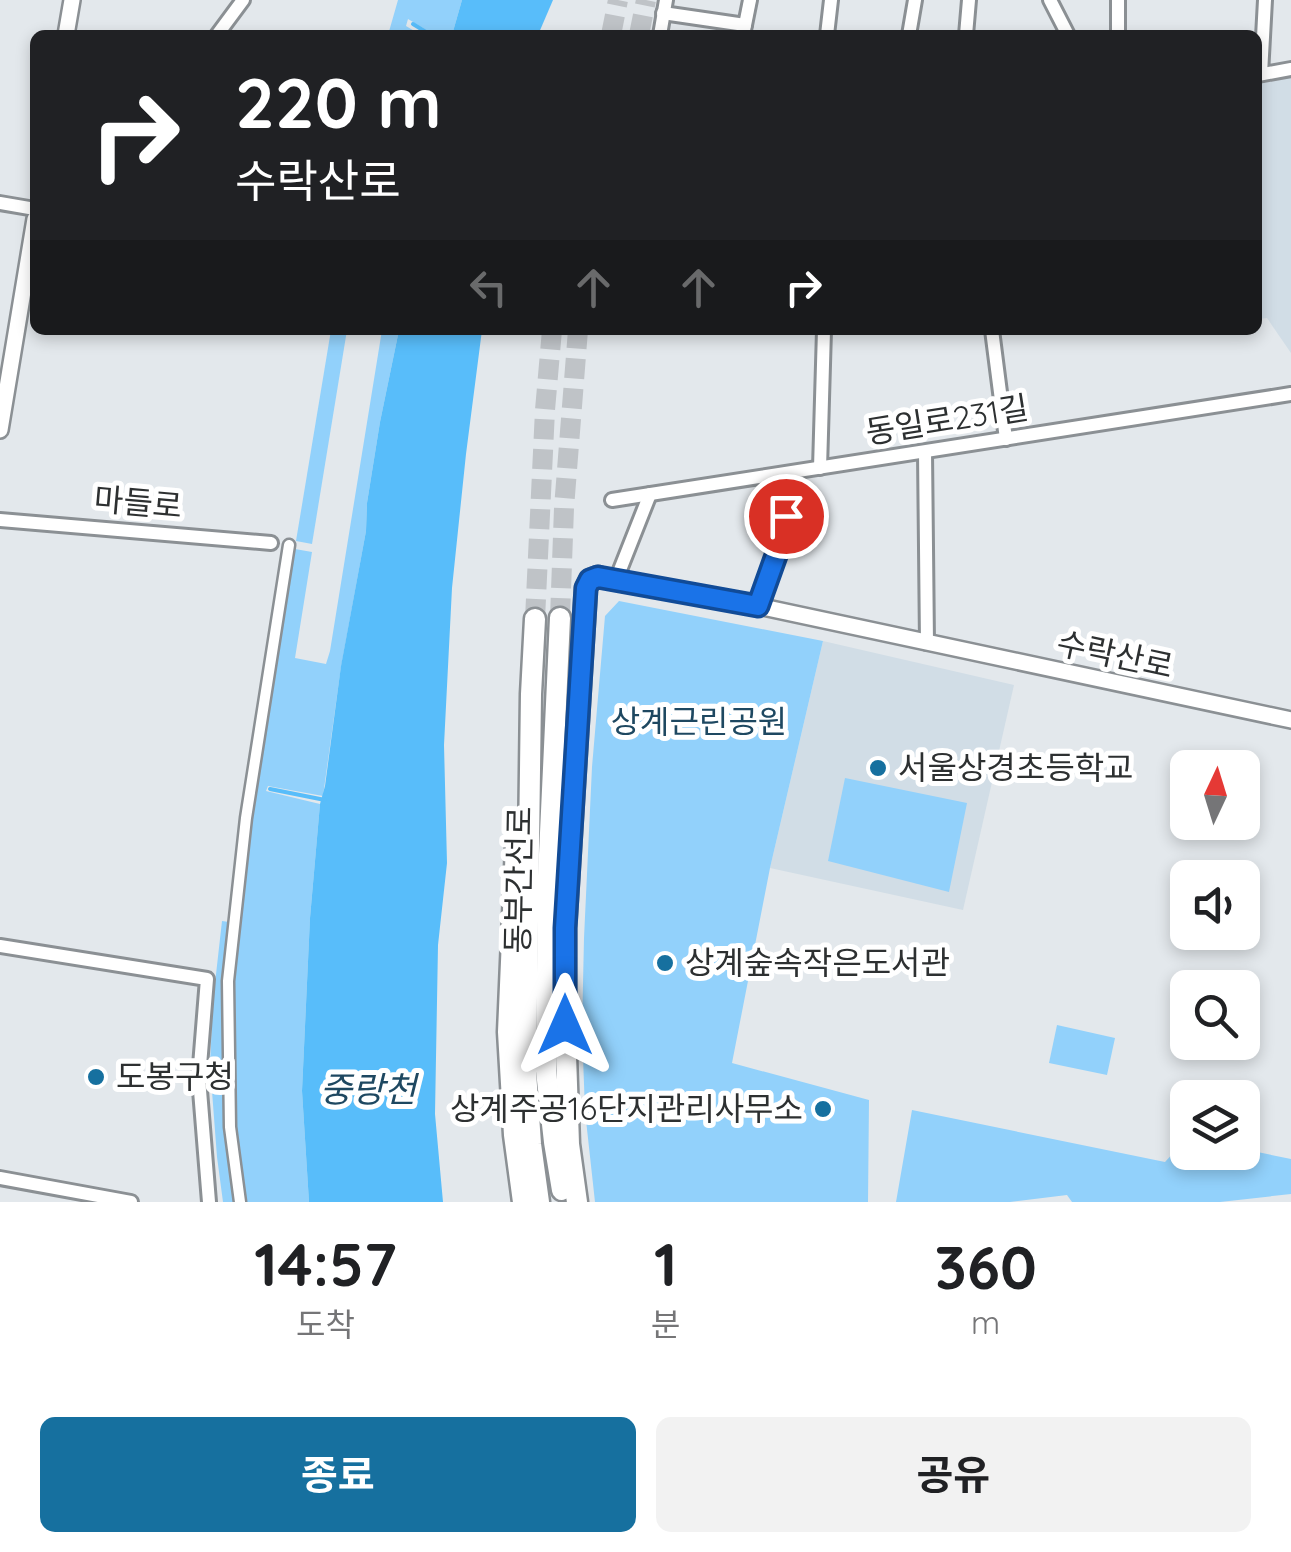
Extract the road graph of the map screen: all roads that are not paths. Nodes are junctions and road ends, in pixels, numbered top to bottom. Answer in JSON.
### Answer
{"nodes":[{"id":1,"x":72,"y":0,"type":"edge"},
{"id":2,"x":243,"y":0,"type":"edge"},
{"id":3,"x":750,"y":0,"type":"edge"},
{"id":4,"x":832,"y":0,"type":"edge"},
{"id":5,"x":915,"y":0,"type":"edge"},
{"id":6,"x":969,"y":0,"type":"edge"},
{"id":7,"x":1050,"y":0,"type":"edge"},
{"id":8,"x":1118,"y":0,"type":"edge"},
{"id":9,"x":1265,"y":0,"type":"edge"},
{"id":10,"x":665,"y":7,"type":"edge"},
{"id":11,"x":67,"y":30,"type":"edge"},
{"id":12,"x":221,"y":30,"type":"edge"},
{"id":13,"x":744,"y":30,"type":"edge"},
{"id":14,"x":828,"y":30,"type":"edge"},
{"id":15,"x":910,"y":30,"type":"edge"},
{"id":16,"x":966,"y":30,"type":"edge"},
{"id":17,"x":1065,"y":30,"type":"edge"},
{"id":18,"x":1118,"y":30,"type":"edge"},
{"id":19,"x":1262,"y":37,"type":"edge"},
{"id":20,"x":1291,"y":69,"type":"edge"},
{"id":21,"x":1262,"y":74,"type":"edge"},
{"id":22,"x":0,"y":204,"type":"edge"},
{"id":23,"x":30,"y":208,"type":"edge"},
{"id":24,"x":30,"y":249,"type":"edge"},
{"id":25,"x":824,"y":335,"type":"edge"},
{"id":26,"x":993,"y":335,"type":"edge"},
{"id":27,"x":1291,"y":394,"type":"edge"},
{"id":28,"x":0,"y":430,"type":"edge"},
{"id":29,"x":1006,"y":439,"type":"junction"},
{"id":30,"x":925,"y":452,"type":"junction"},
{"id":31,"x":820,"y":468,"type":"junction"},
{"id":32,"x":770,"y":476,"type":"junction"},
{"id":33,"x":650,"y":494,"type":"junction"},
{"id":34,"x":612,"y":500,"type":"dead end"},
{"id":35,"x":0,"y":520,"type":"edge"},
{"id":36,"x":271,"y":543,"type":"dead end"},
{"id":37,"x":289,"y":545,"type":"dead end"},
{"id":38,"x":607,"y":578,"type":"junction"},
{"id":39,"x":758,"y":606,"type":"junction"},
{"id":40,"x":560,"y":618,"type":"tunnel mouth"},
{"id":41,"x":535,"y":619,"type":"tunnel mouth"},
{"id":42,"x":928,"y":643,"type":"junction"},
{"id":43,"x":532,"y":694,"type":"junction"},
{"id":44,"x":1291,"y":720,"type":"edge"},
{"id":45,"x":0,"y":946,"type":"edge"},
{"id":46,"x":0,"y":1178,"type":"edge"},
{"id":47,"x":130,"y":1202,"type":"edge"},
{"id":48,"x":209,"y":1202,"type":"edge"},
{"id":49,"x":240,"y":1202,"type":"edge"},
{"id":50,"x":523,"y":1202,"type":"edge"},
{"id":51,"x":540,"y":1202,"type":"edge"},
{"id":52,"x":564,"y":1202,"type":"edge"},
{"id":53,"x":577,"y":1202,"type":"edge"}],
"edges":[{"from":1,"to":11,"type":"street"},
{"from":2,"to":12,"type":"street"},
{"from":3,"to":13,"type":"street"},
{"from":4,"to":14,"type":"street"},
{"from":5,"to":15,"type":"street"},
{"from":6,"to":16,"type":"street"},
{"from":7,"to":17,"type":"street"},
{"from":8,"to":18,"type":"street"},
{"from":9,"to":19,"type":"street"},
{"from":10,"to":13,"type":"street"},
{"from":20,"to":21,"type":"street"},
{"from":22,"to":23,"type":"street"},
{"from":24,"to":28,"type":"street"},
{"from":25,"to":31,"type":"street"},
{"from":26,"to":29,"type":"street"},
{"from":27,"to":29,"type":"street","name":"동일로231길"},
{"from":29,"to":30,"type":"street","name":"동일로231길"},
{"from":30,"to":31,"type":"street","name":"동일로231길"},
{"from":30,"to":42,"type":"street"},
{"from":31,"to":32,"type":"street","name":"동일로231길"},
{"from":32,"to":33,"type":"street","name":"동일로231길"},
{"from":32,"to":39,"type":"street"},
{"from":33,"to":34,"type":"street","name":"동일로231길"},
{"from":33,"to":38,"type":"street"},
{"from":35,"to":36,"type":"street","name":"마들로"},
{"from":37,"to":49,"type":"street"},
{"from":38,"to":39,"type":"street","name":"수락산로"},
{"from":38,"to":53,"type":"highway"},
{"from":39,"to":42,"type":"street","name":"수락산로"},
{"from":40,"to":52,"type":"highway","name":"동부간선로"},
{"from":41,"to":43,"type":"highway","name":"동부간선로"},
{"from":42,"to":44,"type":"street","name":"수락산로"},
{"from":43,"to":50,"type":"highway"},
{"from":43,"to":51,"type":"highway","name":"동부간선로"},
{"from":45,"to":48,"type":"street"},
{"from":46,"to":47,"type":"street"}]}
